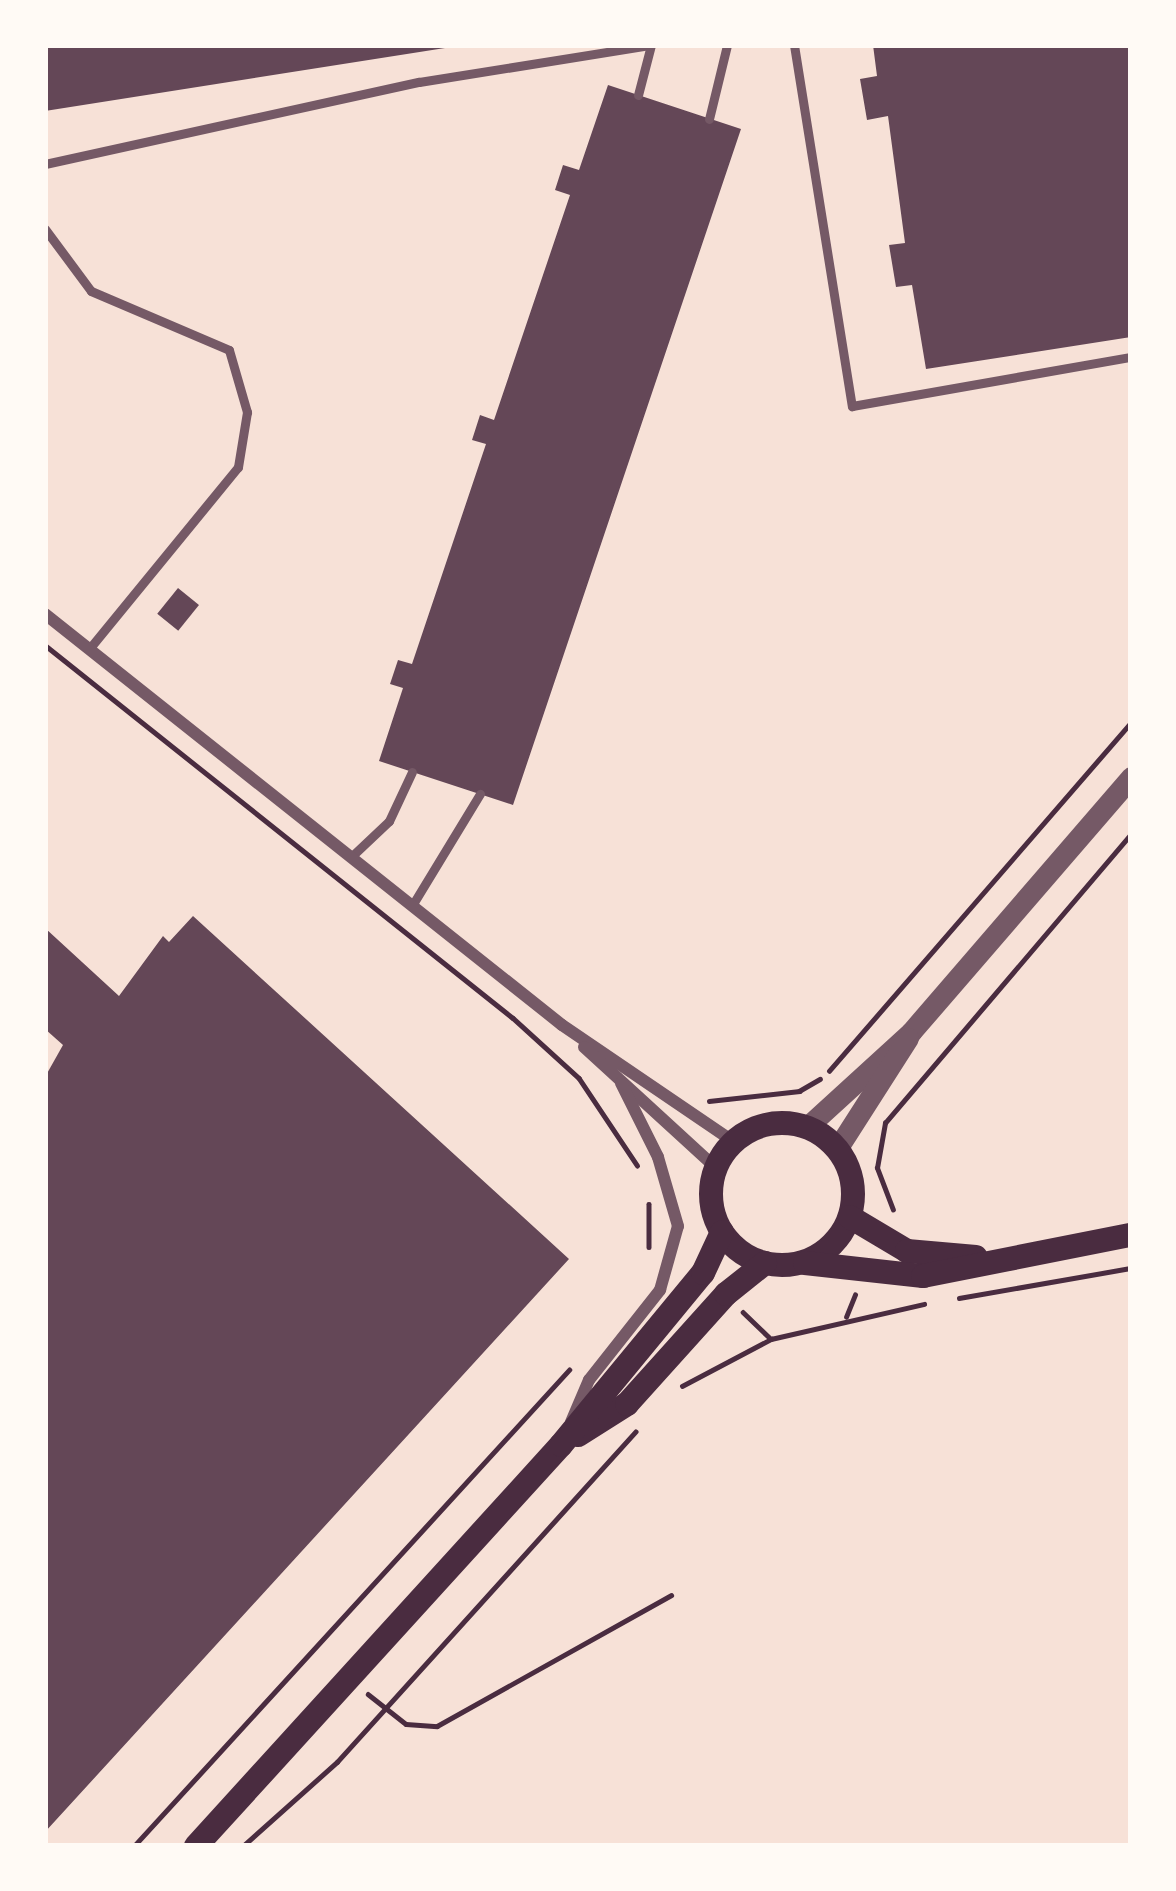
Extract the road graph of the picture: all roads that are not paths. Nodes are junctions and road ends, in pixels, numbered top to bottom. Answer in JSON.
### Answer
{"nodes":[{"id":1,"x":651,"y":45,"type":"edge"},
{"id":2,"x":727,"y":45,"type":"edge"},
{"id":3,"x":794,"y":45,"type":"edge"},
{"id":4,"x":638,"y":94,"type":"dead end"},
{"id":5,"x":709,"y":119,"type":"dead end"},
{"id":6,"x":45,"y":164,"type":"edge"},
{"id":7,"x":45,"y":229,"type":"edge"},
{"id":8,"x":1131,"y":357,"type":"edge"},
{"id":9,"x":45,"y":614,"type":"edge"},
{"id":10,"x":89,"y":649,"type":"junction"},
{"id":11,"x":412,"y":772,"type":"dead end"},
{"id":12,"x":1131,"y":777,"type":"edge"},
{"id":13,"x":480,"y":794,"type":"dead end"},
{"id":14,"x":352,"y":856,"type":"junction"},
{"id":15,"x":413,"y":904,"type":"junction"},
{"id":16,"x":562,"y":1024,"type":"junction"},
{"id":17,"x":911,"y":1032,"type":"junction"},
{"id":18,"x":621,"y":1083,"type":"junction"},
{"id":19,"x":807,"y":1127,"type":"junction"},
{"id":20,"x":734,"y":1142,"type":"junction"},
{"id":21,"x":837,"y":1149,"type":"junction"},
{"id":22,"x":716,"y":1168,"type":"junction"},
{"id":23,"x":850,"y":1217,"type":"junction"},
{"id":24,"x":722,"y":1232,"type":"junction"},
{"id":25,"x":1131,"y":1235,"type":"edge"},
{"id":26,"x":1045,"y":1252,"type":"junction"},
{"id":27,"x":802,"y":1263,"type":"junction"},
{"id":28,"x":765,"y":1264,"type":"junction"},
{"id":29,"x":561,"y":1445,"type":"junction"},
{"id":30,"x":196,"y":1846,"type":"edge"}],
"edges":[{"from":1,"to":4,"type":"lane"},
{"from":1,"to":6,"type":"lane"},
{"from":2,"to":5,"type":"lane"},
{"from":3,"to":8,"type":"lane"},
{"from":7,"to":10,"type":"lane"},
{"from":9,"to":10,"type":"street"},
{"from":10,"to":14,"type":"street"},
{"from":11,"to":14,"type":"lane"},
{"from":12,"to":17,"type":"street"},
{"from":13,"to":15,"type":"lane"},
{"from":14,"to":15,"type":"street"},
{"from":15,"to":16,"type":"street"},
{"from":16,"to":18,"type":"street"},
{"from":16,"to":20,"type":"street"},
{"from":17,"to":19,"type":"street"},
{"from":17,"to":21,"type":"street"},
{"from":18,"to":22,"type":"street"},
{"from":18,"to":29,"type":"street"},
{"from":19,"to":20,"type":"main road"},
{"from":19,"to":21,"type":"main road"},
{"from":20,"to":22,"type":"main road"},
{"from":21,"to":23,"type":"main road"},
{"from":22,"to":24,"type":"main road"},
{"from":23,"to":26,"type":"main road"},
{"from":23,"to":27,"type":"main road"},
{"from":24,"to":28,"type":"main road"},
{"from":24,"to":29,"type":"main road"},
{"from":25,"to":26,"type":"main road"},
{"from":26,"to":27,"type":"main road"},
{"from":27,"to":28,"type":"main road"},
{"from":28,"to":29,"type":"main road"},
{"from":29,"to":30,"type":"main road"}]}
